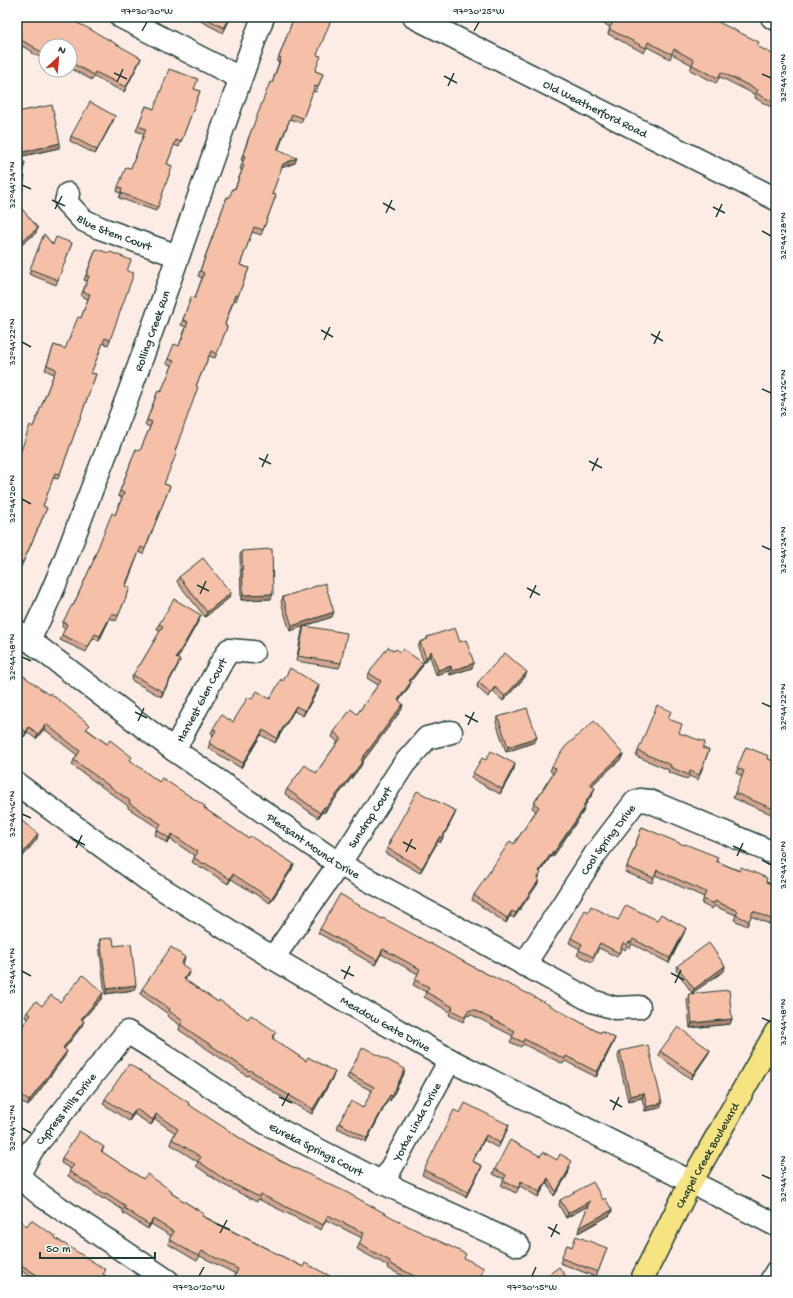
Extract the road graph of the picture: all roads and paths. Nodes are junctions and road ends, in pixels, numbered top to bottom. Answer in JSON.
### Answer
{"nodes":[{"id":1,"x":121,"y":17,"type":"edge"},
{"id":2,"x":263,"y":17,"type":"edge"},
{"id":3,"x":414,"y":17,"type":"edge"},
{"id":4,"x":772,"y":17,"type":"edge"},
{"id":5,"x":776,"y":19,"type":"edge"},
{"id":6,"x":240,"y":78,"type":"junction"},
{"id":7,"x":68,"y":194,"type":"dead end"},
{"id":8,"x":776,"y":199,"type":"edge"},
{"id":9,"x":178,"y":256,"type":"junction"},
{"id":10,"x":23,"y":636,"type":"edge"},
{"id":11,"x":253,"y":652,"type":"dead end"},
{"id":12,"x":450,"y":732,"type":"dead end"},
{"id":13,"x":174,"y":750,"type":"junction"},
{"id":14,"x":17,"y":784,"type":"edge"},
{"id":15,"x":776,"y":854,"type":"edge"},
{"id":16,"x":339,"y":864,"type":"junction"},
{"id":17,"x":273,"y":958,"type":"junction"},
{"id":18,"x":524,"y":965,"type":"junction"},
{"id":19,"x":638,"y":1007,"type":"dead end"},
{"id":20,"x":127,"y":1032,"type":"joint"},
{"id":21,"x":776,"y":1032,"type":"edge"},
{"id":22,"x":450,"y":1060,"type":"junction"},
{"id":23,"x":691,"y":1182,"type":"junction"},
{"id":24,"x":383,"y":1183,"type":"junction"},
{"id":25,"x":776,"y":1225,"type":"edge"},
{"id":26,"x":518,"y":1245,"type":"dead end"},
{"id":27,"x":776,"y":1272,"type":"edge"},
{"id":28,"x":168,"y":1281,"type":"edge"},
{"id":29,"x":641,"y":1281,"type":"edge"},
{"id":30,"x":772,"y":1281,"type":"edge"}],
"edges":[{"from":1,"to":6,"type":"street"},
{"from":2,"to":6,"type":"street","name":"Rolling Creek Run"},
{"from":3,"to":8,"type":"street","name":"Old Weatherford Road"},
{"from":4,"to":5,"type":"street"},
{"from":6,"to":9,"type":"street","name":"Rolling Creek Run"},
{"from":7,"to":9,"type":"street","name":"Blue Stem Court"},
{"from":9,"to":10,"type":"street","name":"Rolling Creek Run"},
{"from":10,"to":13,"type":"street","name":"Pleasant Mound Drive"},
{"from":11,"to":13,"type":"street","name":"Harvest Glen Court"},
{"from":12,"to":16,"type":"street","name":"Sundrop Court"},
{"from":13,"to":16,"type":"street","name":"Pleasant Mound Drive"},
{"from":14,"to":17,"type":"street","name":"Meadow Gate Drive"},
{"from":15,"to":18,"type":"street","name":"Cool Spring Drive"},
{"from":16,"to":17,"type":"street","name":"Sundrop Court"},
{"from":16,"to":18,"type":"street","name":"Pleasant Mound Drive"},
{"from":17,"to":22,"type":"street","name":"Meadow Gate Drive"},
{"from":18,"to":19,"type":"street","name":"Pleasant Mound Drive"},
{"from":20,"to":24,"type":"street","name":"Eureka Springs Court"},
{"from":20,"to":28,"type":"street","name":"Cypress Hills Drive"},
{"from":21,"to":23,"type":"main road","name":"Chapel Creek Boulevard"},
{"from":22,"to":23,"type":"street","name":"Meadow Gate Drive"},
{"from":22,"to":24,"type":"street","name":"Yorba Linda Drive"},
{"from":23,"to":25,"type":"street","name":"Meadow Gate Drive"},
{"from":23,"to":29,"type":"main road","name":"Chapel Creek Boulevard"},
{"from":24,"to":26,"type":"street","name":"Eureka Springs Court"},
{"from":27,"to":30,"type":"street"}]}
